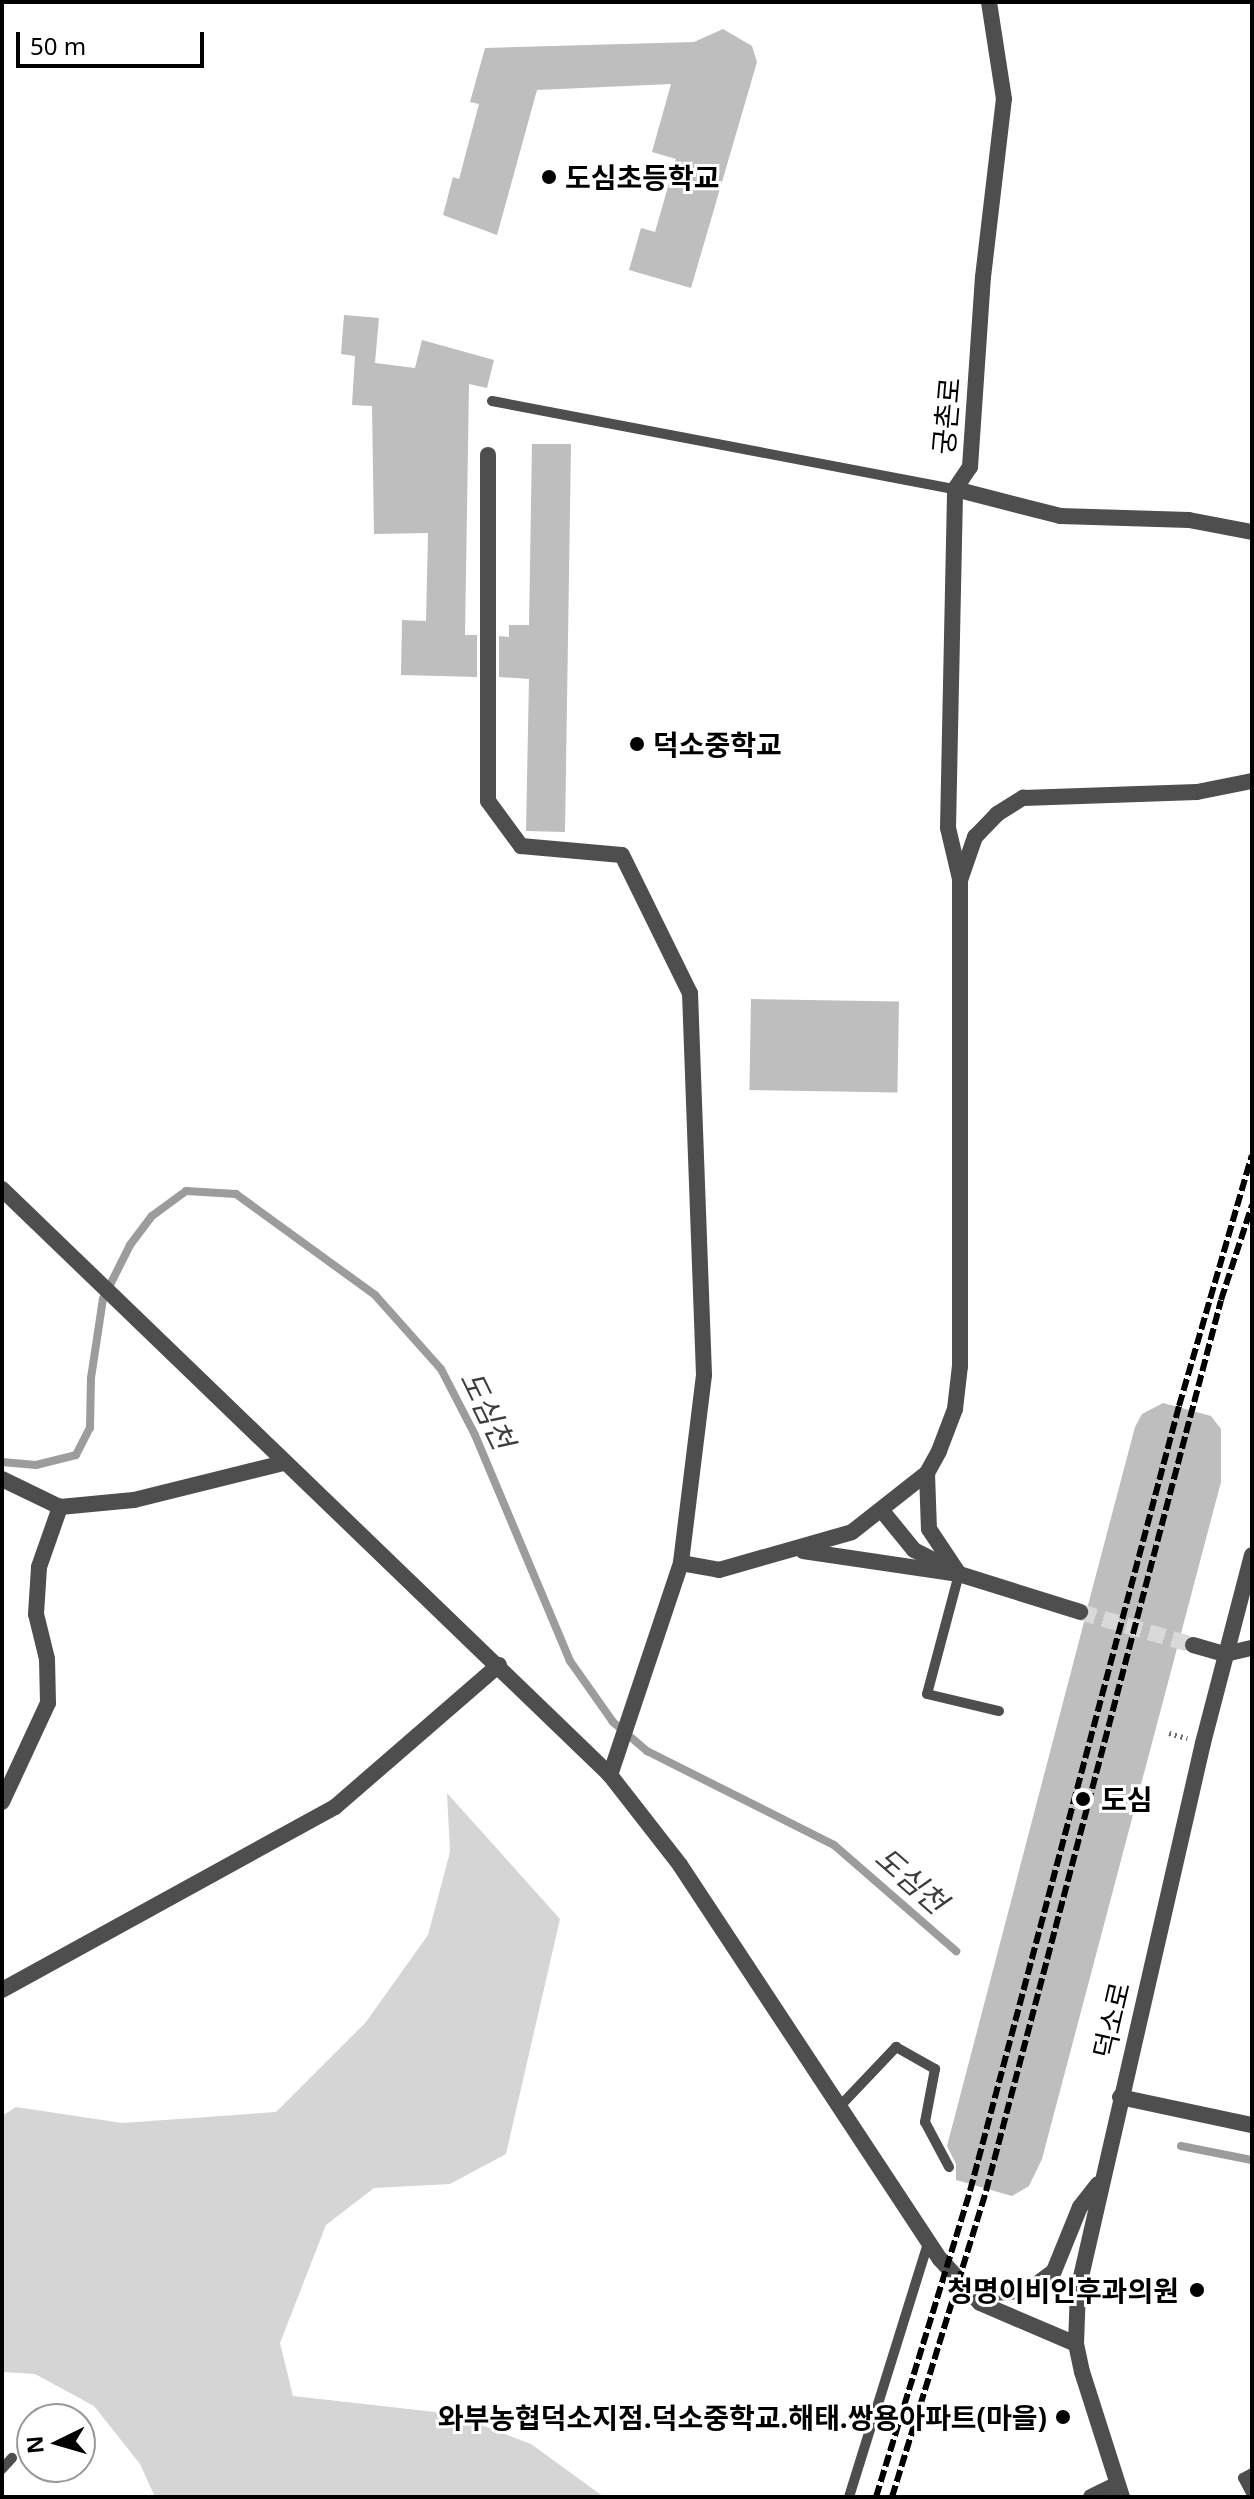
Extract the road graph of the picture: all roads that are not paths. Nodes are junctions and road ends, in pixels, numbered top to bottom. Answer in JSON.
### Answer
{"nodes":[{"id":1,"x":989,"y":2,"type":"edge"},
{"id":2,"x":492,"y":401,"type":"dead end"},
{"id":3,"x":488,"y":455,"type":"dead end"},
{"id":4,"x":955,"y":489,"type":"junction"},
{"id":5,"x":1252,"y":532,"type":"edge"},
{"id":6,"x":1252,"y":781,"type":"edge"},
{"id":7,"x":960,"y":880,"type":"junction"},
{"id":8,"x":2,"y":1189,"type":"edge"},
{"id":9,"x":284,"y":1463,"type":"junction"},
{"id":10,"x":927,"y":1473,"type":"junction"},
{"id":11,"x":2,"y":1479,"type":"edge"},
{"id":12,"x":60,"y":1507,"type":"junction"},
{"id":13,"x":883,"y":1512,"type":"junction"},
{"id":14,"x":797,"y":1550,"type":"junction"},
{"id":15,"x":1252,"y":1555,"type":"edge"},
{"id":16,"x":681,"y":1563,"type":"junction"},
{"id":17,"x":959,"y":1574,"type":"junction"},
{"id":18,"x":1080,"y":1612,"type":"tunnel mouth"},
{"id":19,"x":1193,"y":1645,"type":"tunnel mouth"},
{"id":20,"x":1252,"y":1648,"type":"edge"},
{"id":21,"x":1225,"y":1654,"type":"junction"},
{"id":22,"x":499,"y":1665,"type":"junction"},
{"id":23,"x":999,"y":1711,"type":"dead end"},
{"id":24,"x":610,"y":1775,"type":"junction"},
{"id":25,"x":2,"y":1802,"type":"edge"},
{"id":26,"x":2,"y":1990,"type":"edge"},
{"id":27,"x":1120,"y":2097,"type":"junction"},
{"id":28,"x":842,"y":2104,"type":"junction"},
{"id":29,"x":1252,"y":2125,"type":"edge"},
{"id":30,"x":949,"y":2167,"type":"dead end"},
{"id":31,"x":1102,"y":2180,"type":"junction"},
{"id":32,"x":929,"y":2240,"type":"junction"},
{"id":33,"x":971,"y":2293,"type":"junction"},
{"id":34,"x":1076,"y":2344,"type":"junction"},
{"id":35,"x":12,"y":2458,"type":"dead end"},
{"id":36,"x":2,"y":2469,"type":"edge"},
{"id":37,"x":1252,"y":2473,"type":"edge"},
{"id":38,"x":1119,"y":2491,"type":"edge"},
{"id":39,"x":1252,"y":2495,"type":"edge"},
{"id":40,"x":849,"y":2497,"type":"edge"},
{"id":41,"x":1091,"y":2497,"type":"edge"}],
"edges":[{"from":1,"to":4,"type":"street","name":"궁촌로"},
{"from":2,"to":4,"type":"lane"},
{"from":3,"to":16,"type":"street"},
{"from":4,"to":5,"type":"street"},
{"from":4,"to":7,"type":"street","name":"궁촌로"},
{"from":6,"to":7,"type":"street"},
{"from":7,"to":10,"type":"street"},
{"from":8,"to":9,"type":"street"},
{"from":9,"to":12,"type":"street"},
{"from":9,"to":22,"type":"street"},
{"from":10,"to":13,"type":"street"},
{"from":10,"to":17,"type":"street"},
{"from":11,"to":12,"type":"street"},
{"from":12,"to":25,"type":"street"},
{"from":13,"to":14,"type":"street"},
{"from":13,"to":17,"type":"street"},
{"from":14,"to":16,"type":"street"},
{"from":14,"to":17,"type":"street"},
{"from":15,"to":21,"type":"street","name":"덕소로"},
{"from":16,"to":24,"type":"street"},
{"from":17,"to":18,"type":"street"},
{"from":17,"to":23,"type":"lane"},
{"from":19,"to":21,"type":"street"},
{"from":20,"to":21,"type":"street"},
{"from":21,"to":27,"type":"street","name":"덕소로"},
{"from":22,"to":24,"type":"street"},
{"from":22,"to":26,"type":"street"},
{"from":24,"to":28,"type":"street"},
{"from":27,"to":29,"type":"street"},
{"from":27,"to":31,"type":"street","name":"덕소로"},
{"from":28,"to":30,"type":"lane"},
{"from":28,"to":32,"type":"street"},
{"from":31,"to":33,"type":"street"},
{"from":31,"to":34,"type":"street","name":"덕소로"},
{"from":32,"to":33,"type":"street"},
{"from":32,"to":40,"type":"lane"},
{"from":33,"to":34,"type":"street"},
{"from":34,"to":38,"type":"street","name":"덕소로"},
{"from":35,"to":36,"type":"lane"},
{"from":37,"to":39,"type":"lane"},
{"from":38,"to":41,"type":"street"}]}
